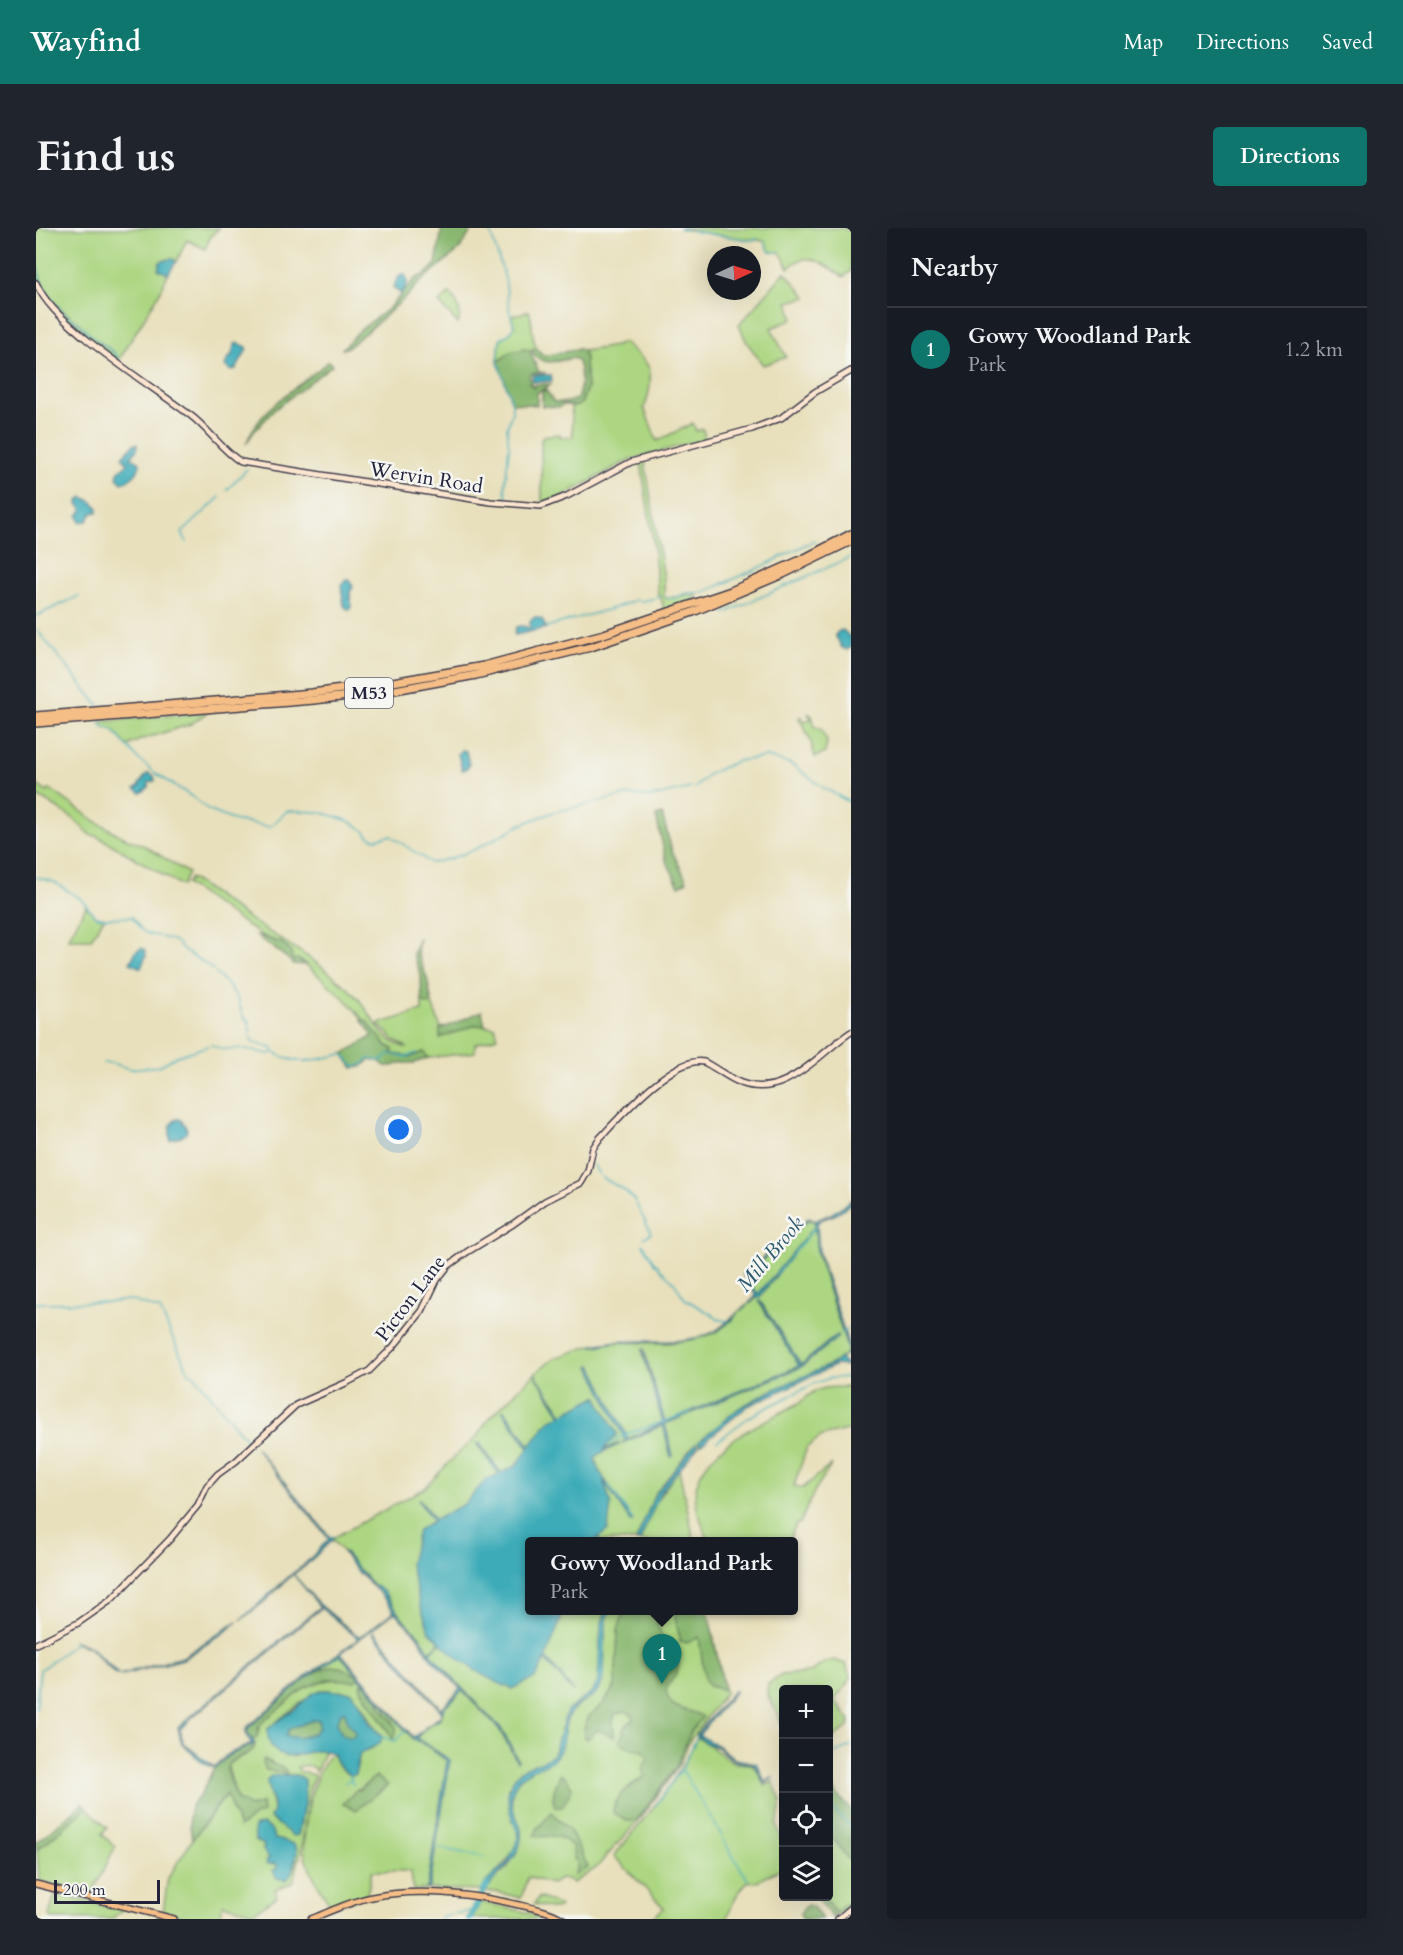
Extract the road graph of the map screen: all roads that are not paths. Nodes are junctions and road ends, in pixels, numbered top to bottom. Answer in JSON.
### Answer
{"nodes":[{"id":1,"x":36,"y":284,"type":"edge"},
{"id":2,"x":851,"y":370,"type":"edge"},
{"id":3,"x":851,"y":529,"type":"edge"},
{"id":4,"x":851,"y":534,"type":"edge"},
{"id":5,"x":851,"y":541,"type":"edge"},
{"id":6,"x":803,"y":559,"type":"junction"},
{"id":7,"x":36,"y":716,"type":"edge"},
{"id":8,"x":36,"y":723,"type":"edge"},
{"id":9,"x":851,"y":1032,"type":"edge"},
{"id":10,"x":36,"y":1644,"type":"edge"},
{"id":11,"x":36,"y":1884,"type":"edge"},
{"id":12,"x":851,"y":1908,"type":"edge"},
{"id":13,"x":174,"y":1919,"type":"edge"},
{"id":14,"x":311,"y":1919,"type":"edge"},
{"id":15,"x":563,"y":1919,"type":"edge"},
{"id":16,"x":838,"y":1919,"type":"edge"}],
"edges":[{"from":1,"to":2,"type":"street","name":"Wervin Road"},
{"from":3,"to":6,"type":"highway"},
{"from":4,"to":6,"type":"highway","number":"M53"},
{"from":5,"to":8,"type":"highway","number":"M53"},
{"from":6,"to":7,"type":"highway","number":"M53"},
{"from":9,"to":10,"type":"street","name":"Picton Lane"},
{"from":11,"to":13,"type":"main road"},
{"from":12,"to":16,"type":"street"},
{"from":14,"to":15,"type":"main road"}]}
